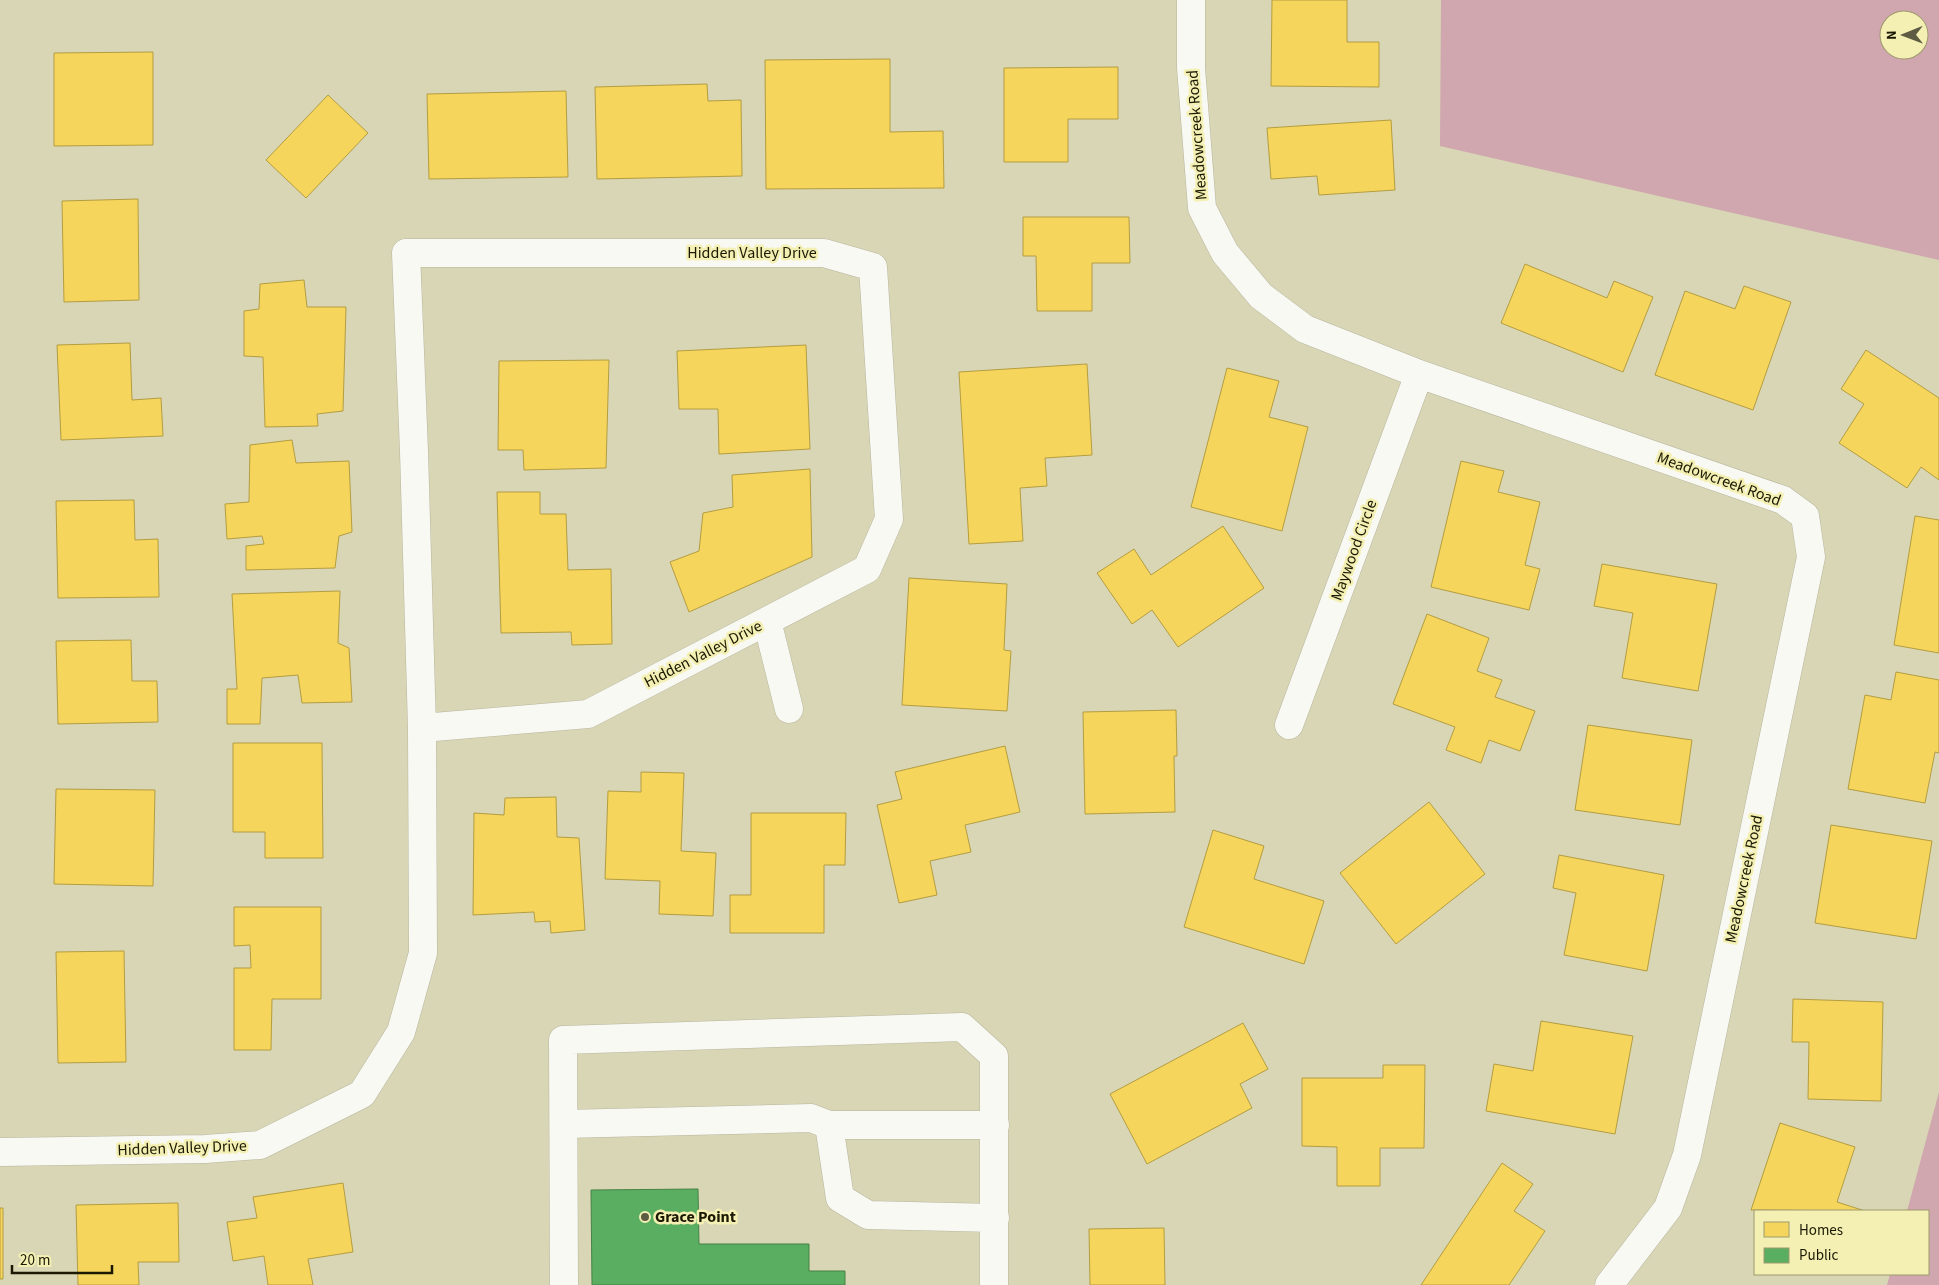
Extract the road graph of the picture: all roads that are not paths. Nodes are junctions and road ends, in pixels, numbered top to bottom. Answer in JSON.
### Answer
{"nodes":[{"id":1,"x":1191,"y":0,"type":"edge"},
{"id":2,"x":1419,"y":374,"type":"junction"},
{"id":3,"x":767,"y":621,"type":"junction"},
{"id":4,"x":789,"y":709,"type":"dead end"},
{"id":5,"x":1289,"y":725,"type":"dead end"},
{"id":6,"x":422,"y":728,"type":"junction"},
{"id":7,"x":564,"y":1124,"type":"junction"},
{"id":8,"x":829,"y":1125,"type":"junction"},
{"id":9,"x":994,"y":1125,"type":"junction"},
{"id":10,"x":0,"y":1152,"type":"edge"},
{"id":11,"x":994,"y":1218,"type":"junction"},
{"id":12,"x":564,"y":1285,"type":"edge"},
{"id":13,"x":994,"y":1285,"type":"edge"},
{"id":14,"x":1609,"y":1285,"type":"edge"}],
"edges":[{"from":1,"to":2,"type":"street","name":"Meadowcreek Road"},
{"from":2,"to":5,"type":"street","name":"Maywood Circle"},
{"from":2,"to":14,"type":"street","name":"Meadowcreek Road"},
{"from":3,"to":4,"type":"street"},
{"from":3,"to":6,"type":"street","name":"Hidden Valley Drive"},
{"from":3,"to":6,"type":"street","name":"Hidden Valley Drive"},
{"from":6,"to":10,"type":"street","name":"Hidden Valley Drive"},
{"from":7,"to":8,"type":"street"},
{"from":7,"to":9,"type":"street"},
{"from":7,"to":12,"type":"street"},
{"from":8,"to":9,"type":"street"},
{"from":8,"to":11,"type":"street"},
{"from":9,"to":11,"type":"street"},
{"from":11,"to":13,"type":"street"}]}
